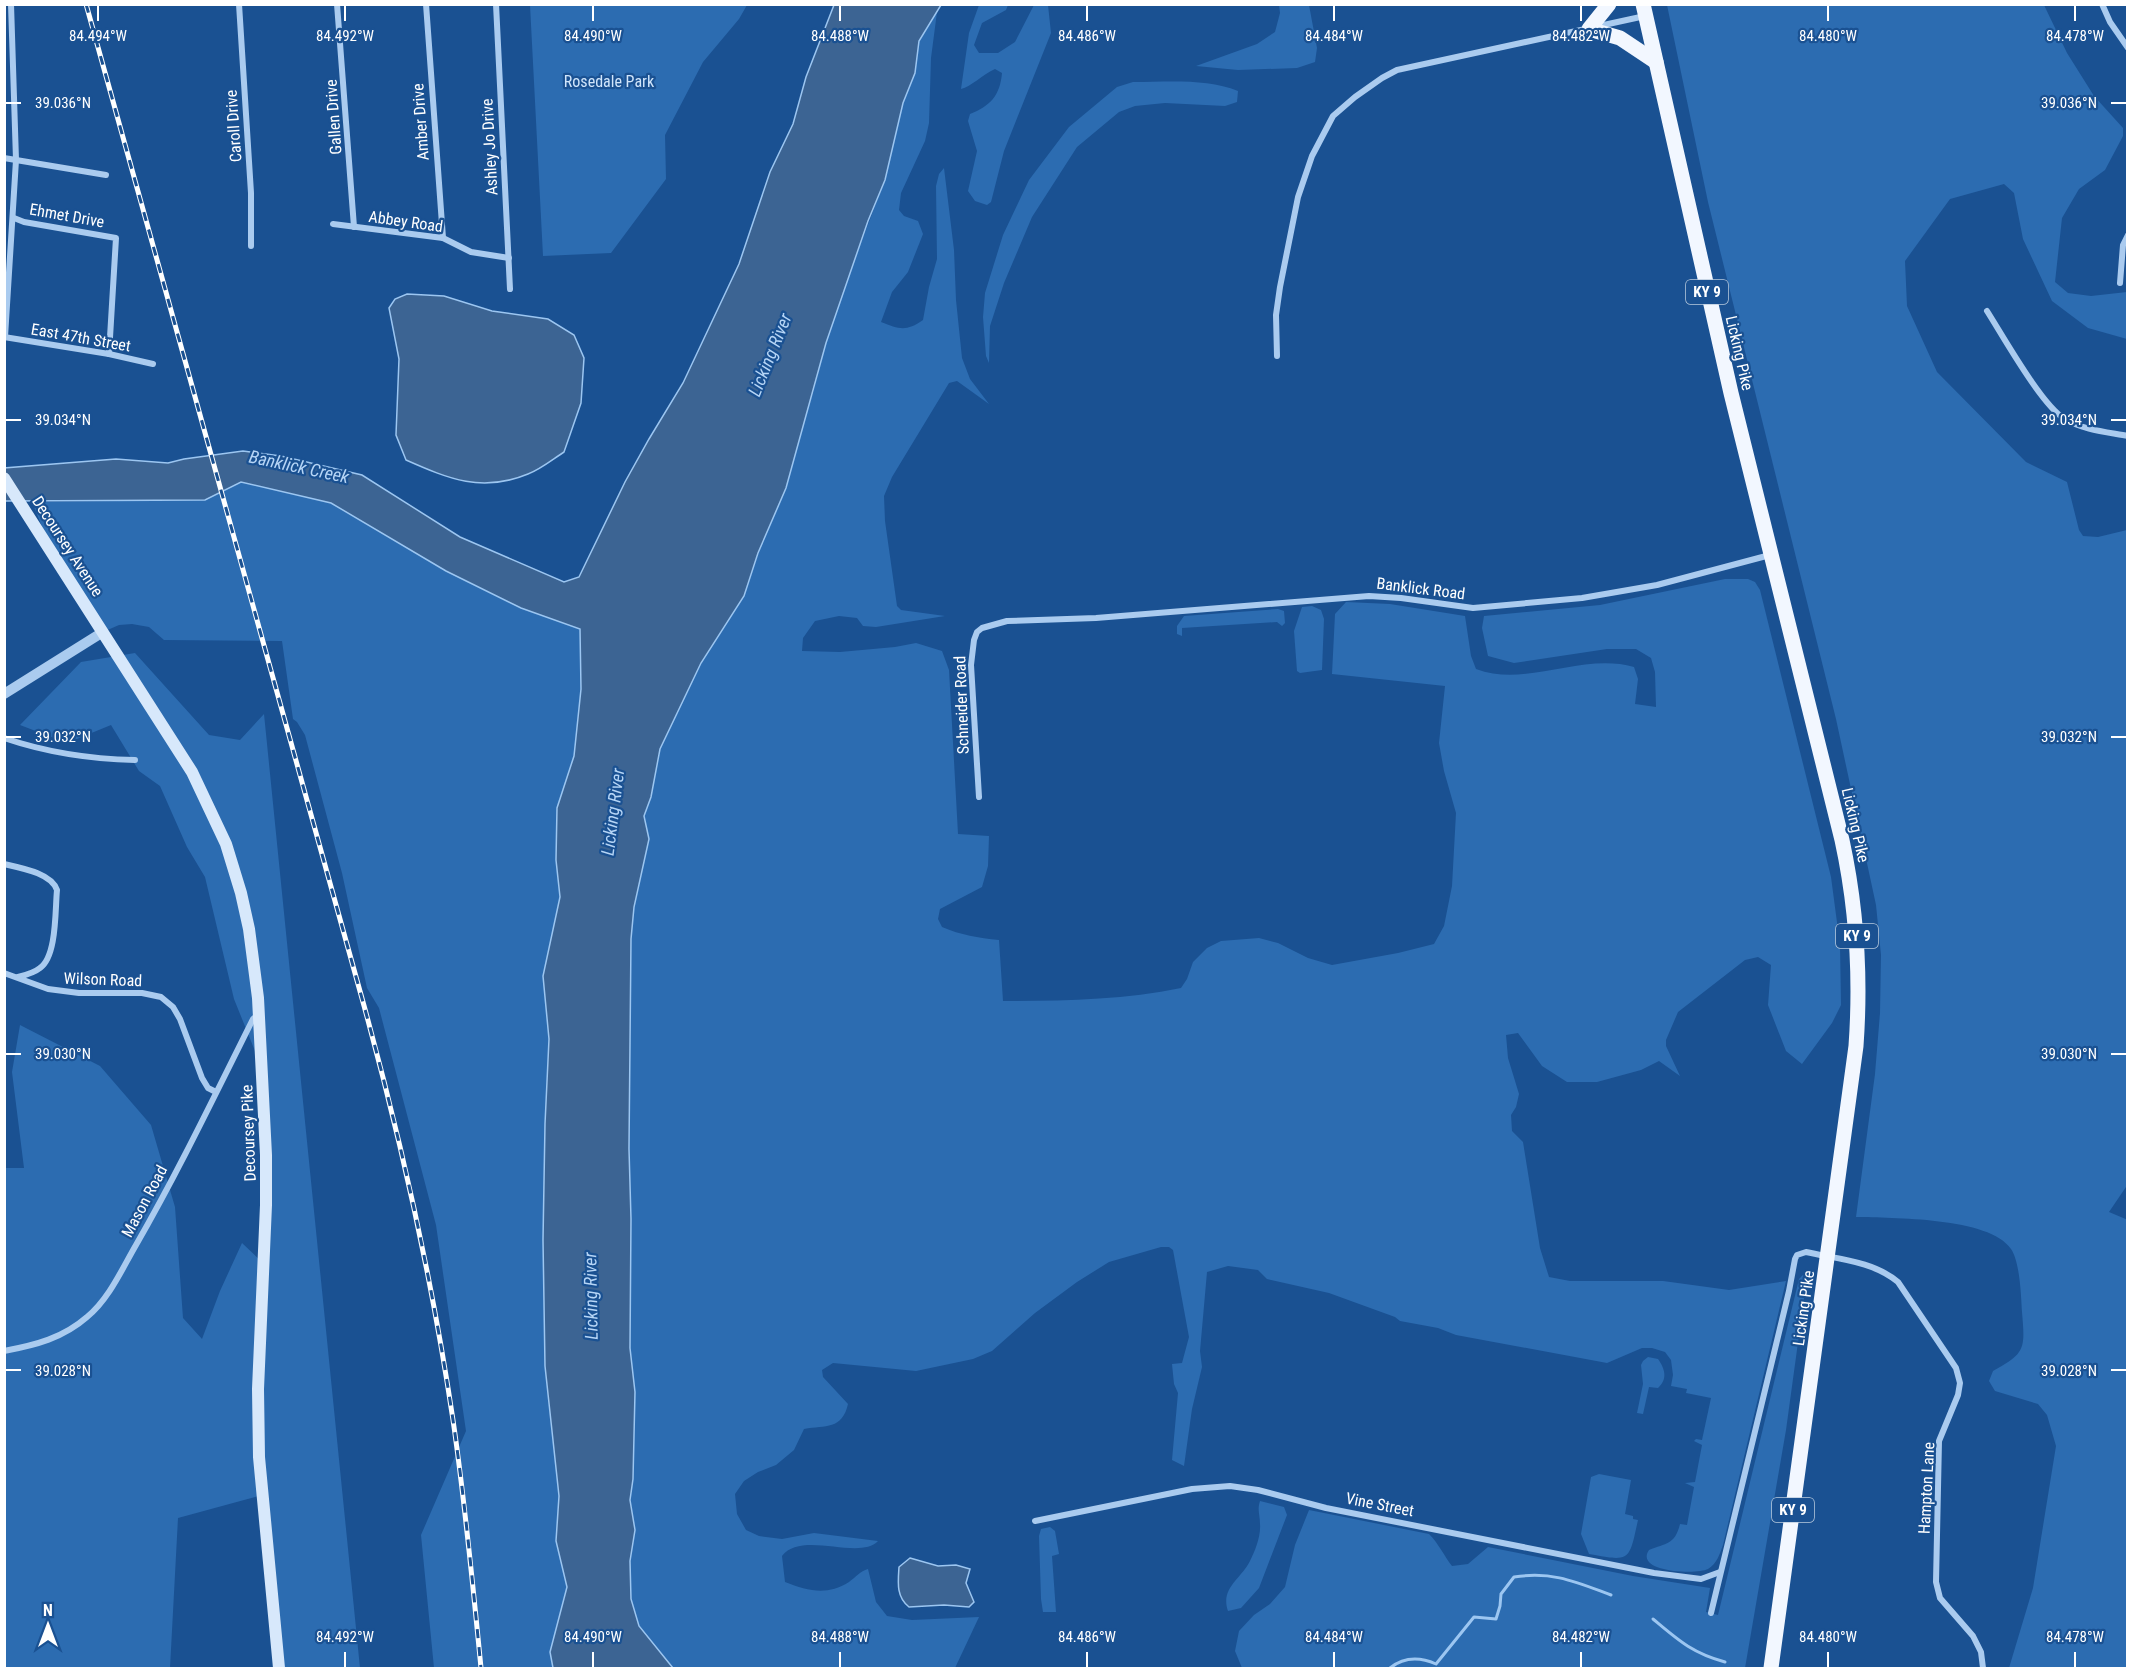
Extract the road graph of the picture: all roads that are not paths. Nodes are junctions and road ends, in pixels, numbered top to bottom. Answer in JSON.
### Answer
{"nodes":[{"id":1,"x":11,"y":4,"type":"edge"},
{"id":2,"x":239,"y":4,"type":"edge"},
{"id":3,"x":337,"y":4,"type":"edge"},
{"id":4,"x":426,"y":4,"type":"edge"},
{"id":5,"x":496,"y":4,"type":"edge"},
{"id":6,"x":1609,"y":4,"type":"edge"},
{"id":7,"x":2102,"y":4,"type":"edge"},
{"id":8,"x":1644,"y":10,"type":"edge"},
{"id":9,"x":1589,"y":28,"type":"junction"},
{"id":10,"x":2127,"y":48,"type":"edge"},
{"id":11,"x":1656,"y":62,"type":"junction"},
{"id":12,"x":4,"y":158,"type":"edge"},
{"id":13,"x":16,"y":160,"type":"junction"},
{"id":14,"x":106,"y":175,"type":"dead end"},
{"id":15,"x":14,"y":218,"type":"junction"},
{"id":16,"x":333,"y":225,"type":"dead end"},
{"id":17,"x":354,"y":227,"type":"junction"},
{"id":18,"x":2127,"y":235,"type":"edge"},
{"id":19,"x":443,"y":238,"type":"junction"},
{"id":20,"x":251,"y":246,"type":"dead end"},
{"id":21,"x":509,"y":258,"type":"junction"},
{"id":22,"x":2120,"y":283,"type":"dead end"},
{"id":23,"x":510,"y":289,"type":"dead end"},
{"id":24,"x":1987,"y":311,"type":"dead end"},
{"id":25,"x":5,"y":337,"type":"edge"},
{"id":26,"x":110,"y":354,"type":"junction"},
{"id":27,"x":1277,"y":356,"type":"dead end"},
{"id":28,"x":153,"y":364,"type":"dead end"},
{"id":29,"x":2127,"y":436,"type":"edge"},
{"id":30,"x":4,"y":478,"type":"edge"},
{"id":31,"x":1770,"y":555,"type":"junction"},
{"id":32,"x":1029,"y":620,"type":"joint"},
{"id":33,"x":103,"y":632,"type":"junction"},
{"id":34,"x":4,"y":694,"type":"edge"},
{"id":35,"x":4,"y":738,"type":"edge"},
{"id":36,"x":135,"y":760,"type":"dead end"},
{"id":37,"x":979,"y":797,"type":"dead end"},
{"id":38,"x":4,"y":864,"type":"edge"},
{"id":39,"x":4,"y":974,"type":"edge"},
{"id":40,"x":18,"y":977,"type":"junction"},
{"id":41,"x":259,"y":1014,"type":"junction"},
{"id":42,"x":216,"y":1092,"type":"junction"},
{"id":43,"x":1828,"y":1257,"type":"junction"},
{"id":44,"x":4,"y":1351,"type":"edge"},
{"id":45,"x":1035,"y":1521,"type":"dead end"},
{"id":46,"x":1720,"y":1572,"type":"junction"},
{"id":47,"x":1711,"y":1613,"type":"dead end"},
{"id":48,"x":279,"y":1668,"type":"edge"},
{"id":49,"x":1771,"y":1668,"type":"edge"},
{"id":50,"x":1983,"y":1668,"type":"edge"}],
"edges":[{"from":1,"to":13,"type":"street"},
{"from":2,"to":20,"type":"street","name":"Caroll Drive"},
{"from":3,"to":17,"type":"street","name":"Gallen Drive"},
{"from":4,"to":19,"type":"street","name":"Amber Drive"},
{"from":5,"to":21,"type":"street","name":"Ashley Jo Drive"},
{"from":6,"to":9,"type":"main road"},
{"from":7,"to":10,"type":"street"},
{"from":8,"to":9,"type":"street"},
{"from":8,"to":11,"type":"main road","name":"Licking Pike","number":"KY 9"},
{"from":9,"to":11,"type":"main road"},
{"from":9,"to":27,"type":"street"},
{"from":11,"to":31,"type":"main road","name":"Licking Pike","number":"KY 9"},
{"from":12,"to":13,"type":"street"},
{"from":13,"to":14,"type":"street"},
{"from":13,"to":15,"type":"street"},
{"from":15,"to":25,"type":"street"},
{"from":15,"to":26,"type":"street","name":"Ehmet Drive"},
{"from":16,"to":17,"type":"street","name":"Abbey Road"},
{"from":17,"to":19,"type":"street","name":"Abbey Road"},
{"from":18,"to":22,"type":"street"},
{"from":19,"to":21,"type":"street","name":"Abbey Road"},
{"from":21,"to":23,"type":"street","name":"Ashley Jo Drive"},
{"from":24,"to":29,"type":"street"},
{"from":25,"to":26,"type":"street","name":"East 47th Street"},
{"from":26,"to":28,"type":"street","name":"East 47th Street"},
{"from":30,"to":33,"type":"main road","name":"Decoursey Avenue"},
{"from":31,"to":32,"type":"street","name":"Banklick Road"},
{"from":31,"to":43,"type":"main road","name":"Licking Pike","number":"KY 9"},
{"from":32,"to":37,"type":"street","name":"Schneider Road"},
{"from":33,"to":34,"type":"street"},
{"from":33,"to":41,"type":"main road","name":"Decoursey Pike"},
{"from":35,"to":36,"type":"street"},
{"from":38,"to":40,"type":"street"},
{"from":39,"to":40,"type":"street","name":"Wilson Road"},
{"from":40,"to":42,"type":"street","name":"Wilson Road"},
{"from":41,"to":42,"type":"street","name":"Mason Road"},
{"from":41,"to":48,"type":"main road","name":"Decoursey Pike"},
{"from":42,"to":44,"type":"street","name":"Mason Road"},
{"from":43,"to":46,"type":"street","name":"Hampton Lane"},
{"from":43,"to":49,"type":"main road","name":"Licking Pike","number":"KY 9"},
{"from":43,"to":50,"type":"street","name":"Hampton Lane"},
{"from":45,"to":46,"type":"street","name":"Vine Street"},
{"from":46,"to":47,"type":"street"}]}
